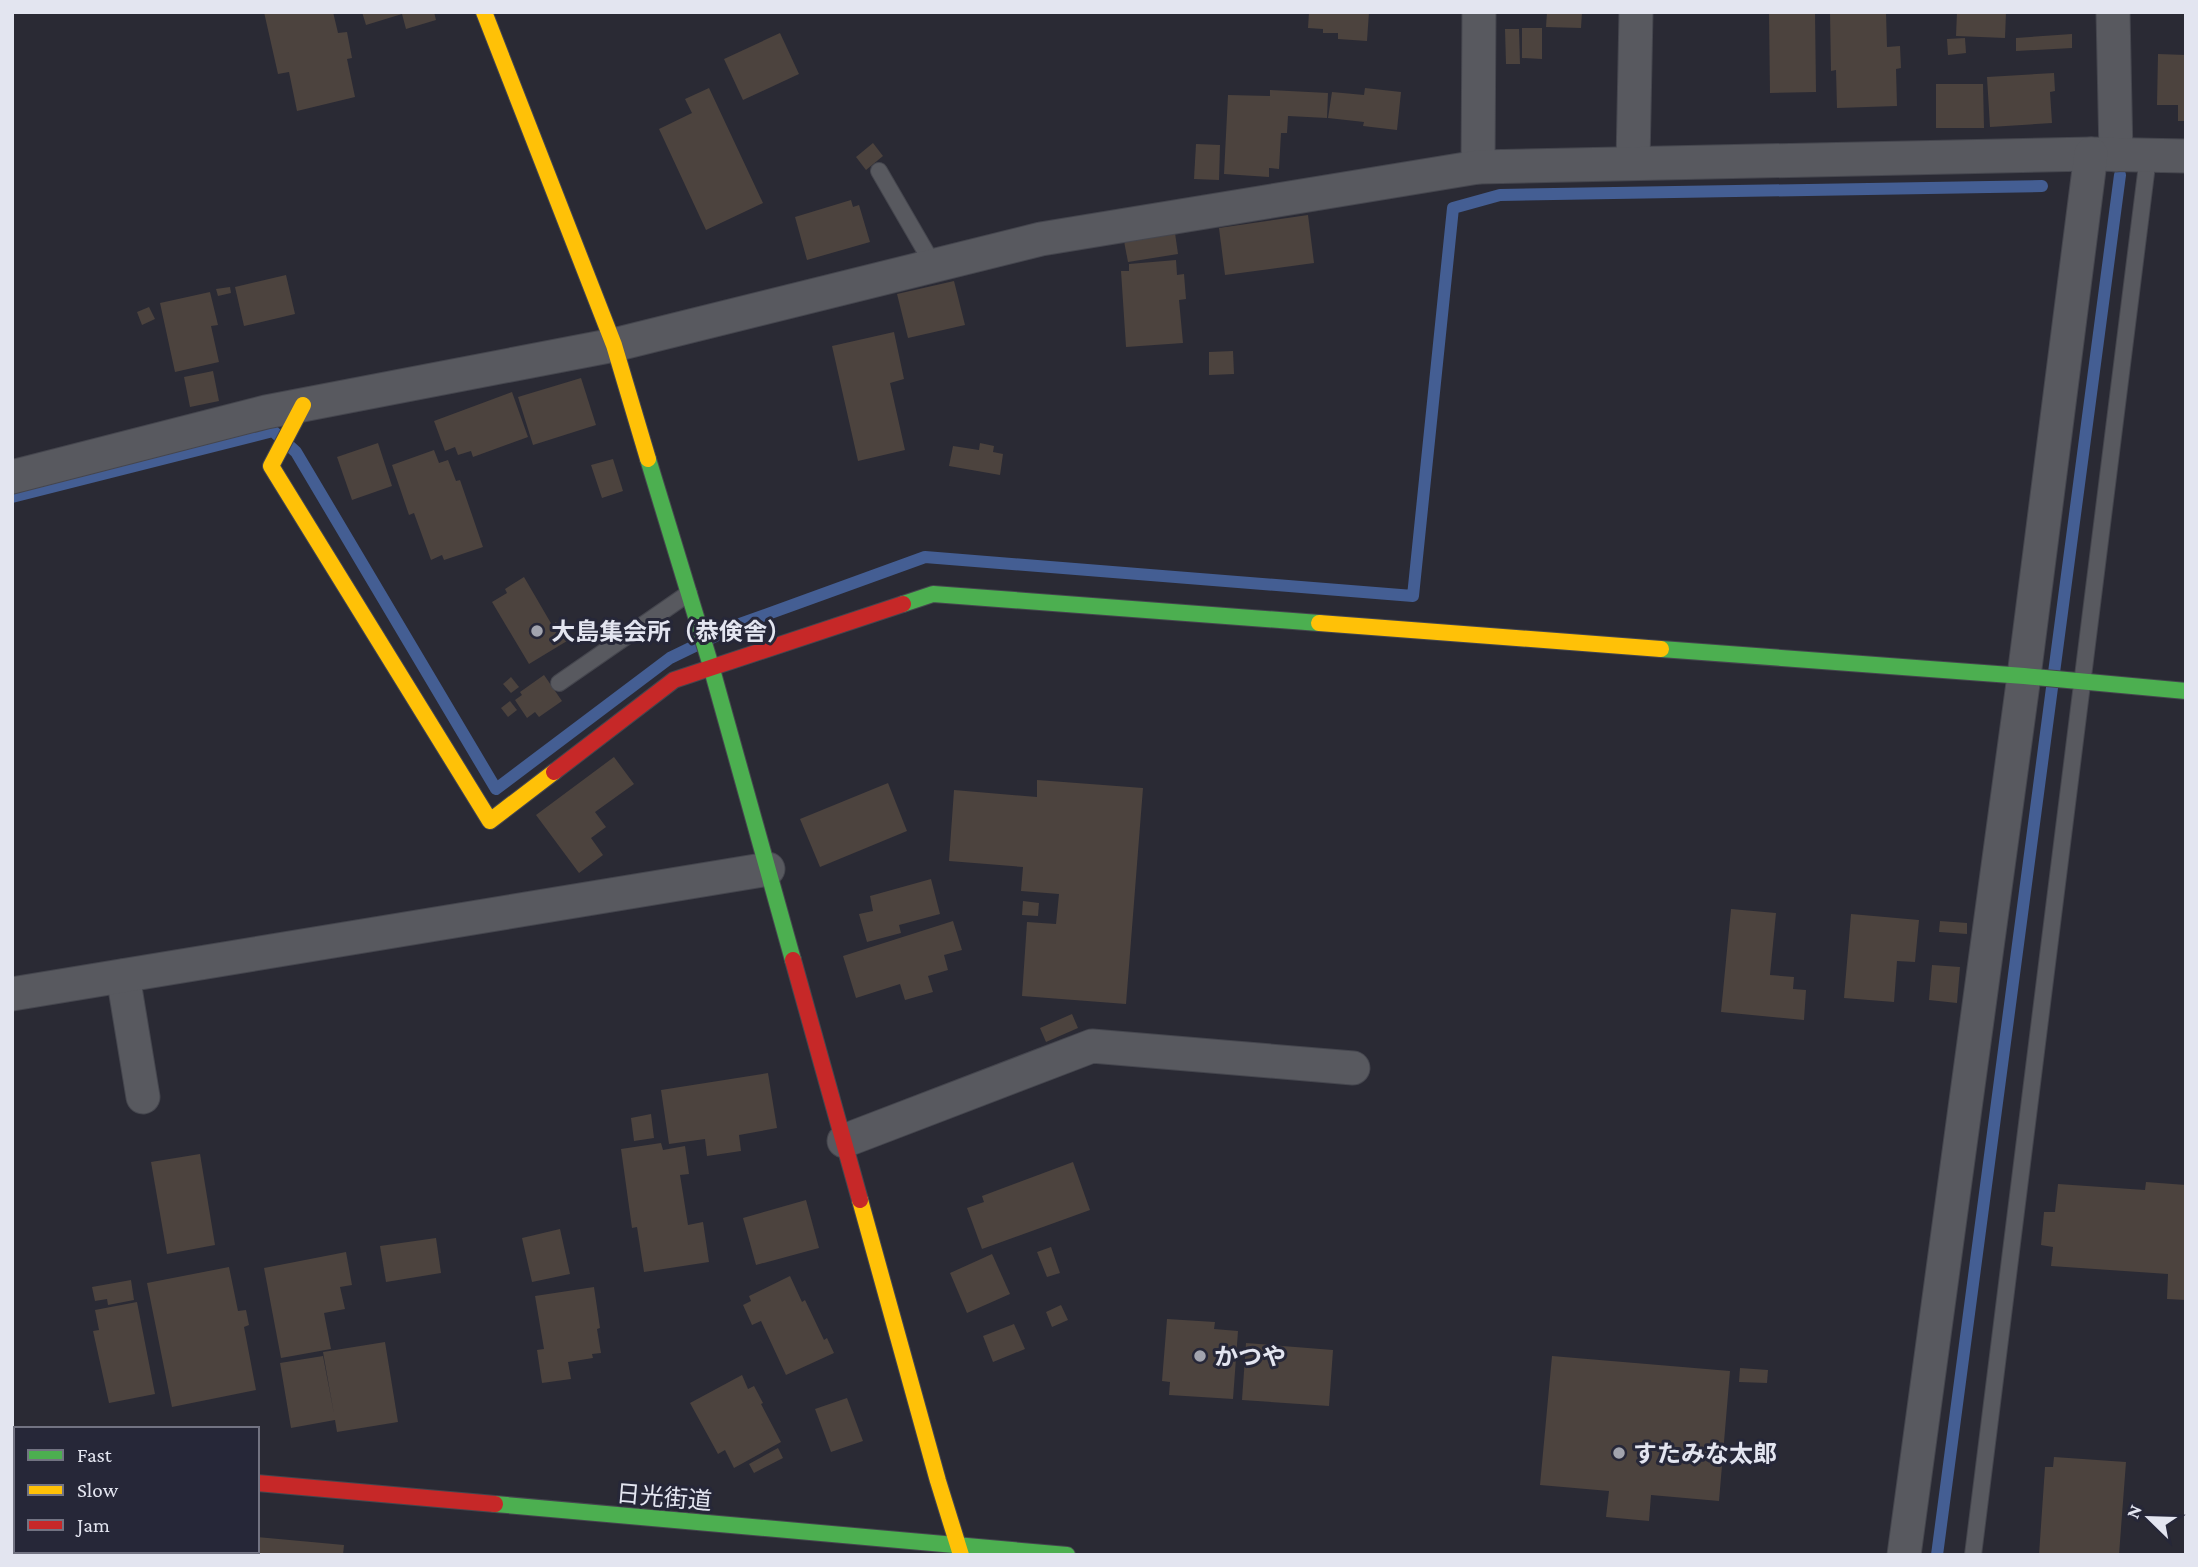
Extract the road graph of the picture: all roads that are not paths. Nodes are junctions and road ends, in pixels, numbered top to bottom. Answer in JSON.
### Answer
{"nodes":[{"id":1,"x":484,"y":12,"type":"edge"},
{"id":2,"x":1479,"y":12,"type":"edge"},
{"id":3,"x":1636,"y":12,"type":"edge"},
{"id":4,"x":2113,"y":12,"type":"edge"},
{"id":5,"x":2118,"y":154,"type":"junction"},
{"id":6,"x":2186,"y":156,"type":"edge"},
{"id":7,"x":1633,"y":162,"type":"junction"},
{"id":8,"x":1478,"y":167,"type":"junction"},
{"id":9,"x":879,"y":171,"type":"dead end"},
{"id":10,"x":934,"y":266,"type":"junction"},
{"id":11,"x":614,"y":345,"type":"junction"},
{"id":12,"x":303,"y":405,"type":"junction"},
{"id":13,"x":12,"y":477,"type":"edge"},
{"id":14,"x":689,"y":593,"type":"junction"},
{"id":15,"x":711,"y":666,"type":"junction"},
{"id":16,"x":2024,"y":676,"type":"junction"},
{"id":17,"x":2081,"y":681,"type":"junction"},
{"id":18,"x":559,"y":683,"type":"dead end"},
{"id":19,"x":2186,"y":691,"type":"edge"},
{"id":20,"x":768,"y":869,"type":"junction"},
{"id":21,"x":124,"y":976,"type":"junction"},
{"id":22,"x":12,"y":994,"type":"edge"},
{"id":23,"x":1353,"y":1068,"type":"dead end"},
{"id":24,"x":143,"y":1097,"type":"dead end"},
{"id":25,"x":844,"y":1141,"type":"junction"},
{"id":26,"x":259,"y":1483,"type":"edge"},
{"id":27,"x":959,"y":1550,"type":"edge"},
{"id":28,"x":1067,"y":1555,"type":"edge"},
{"id":29,"x":1904,"y":1555,"type":"edge"},
{"id":30,"x":1973,"y":1555,"type":"edge"}],
"edges":[{"from":1,"to":11,"type":"main road"},
{"from":2,"to":8,"type":"street"},
{"from":3,"to":7,"type":"street"},
{"from":4,"to":5,"type":"street"},
{"from":5,"to":6,"type":"street"},
{"from":5,"to":7,"type":"street"},
{"from":5,"to":16,"type":"street"},
{"from":5,"to":17,"type":"lane"},
{"from":7,"to":8,"type":"street"},
{"from":8,"to":10,"type":"street"},
{"from":9,"to":10,"type":"lane"},
{"from":10,"to":11,"type":"street"},
{"from":11,"to":12,"type":"street"},
{"from":11,"to":14,"type":"main road"},
{"from":12,"to":13,"type":"street"},
{"from":12,"to":15,"type":"main road"},
{"from":14,"to":15,"type":"main road"},
{"from":14,"to":18,"type":"lane"},
{"from":15,"to":16,"type":"main road"},
{"from":15,"to":20,"type":"main road"},
{"from":16,"to":17,"type":"main road"},
{"from":16,"to":29,"type":"street"},
{"from":17,"to":19,"type":"main road"},
{"from":17,"to":30,"type":"lane"},
{"from":20,"to":21,"type":"street"},
{"from":20,"to":25,"type":"main road"},
{"from":21,"to":22,"type":"street"},
{"from":21,"to":24,"type":"street"},
{"from":23,"to":25,"type":"street"},
{"from":25,"to":27,"type":"main road"},
{"from":26,"to":27,"type":"main road","name":"日光街道"},
{"from":27,"to":28,"type":"main road","name":"日光街道"}]}
